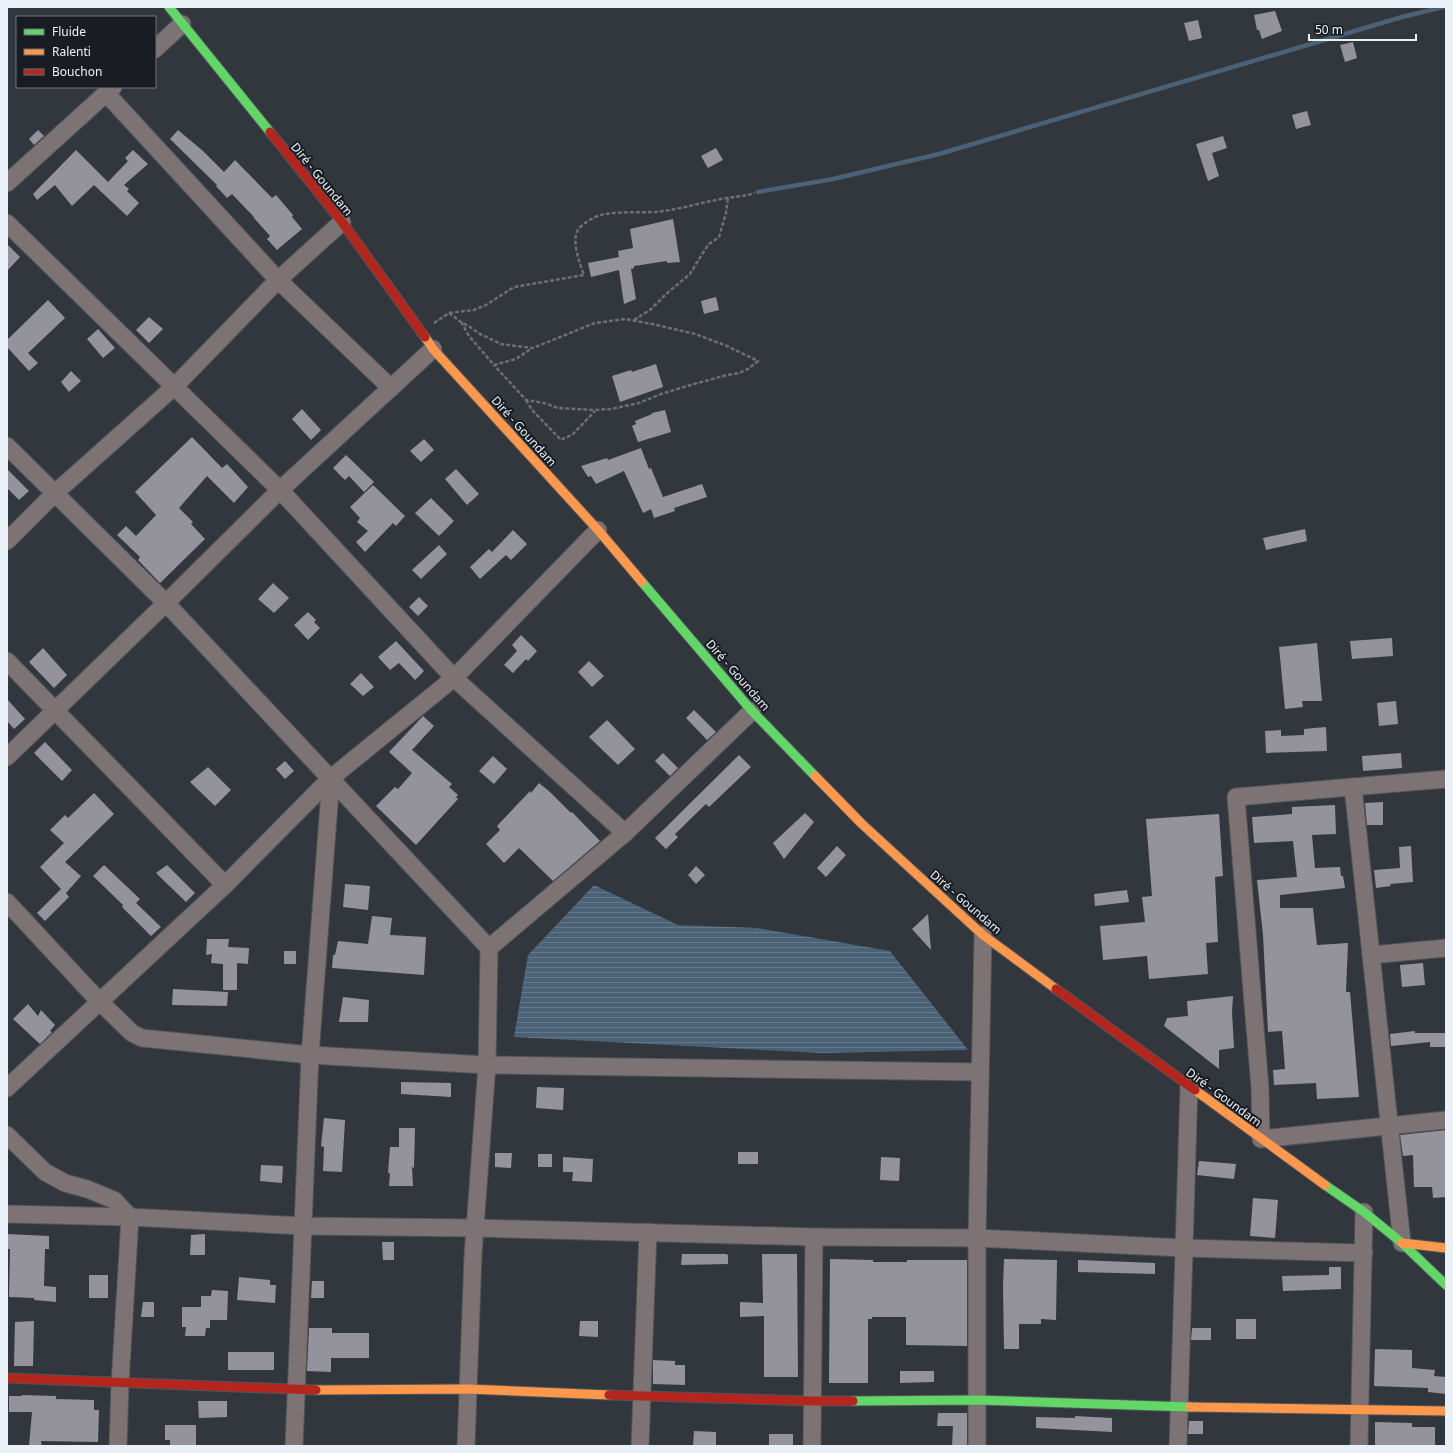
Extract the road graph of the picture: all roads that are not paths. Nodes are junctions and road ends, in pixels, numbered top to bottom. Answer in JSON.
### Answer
{"nodes":[{"id":1,"x":169,"y":7,"type":"edge"},
{"id":2,"x":182,"y":24,"type":"junction"},
{"id":3,"x":156,"y":48,"type":"edge"},
{"id":4,"x":110,"y":90,"type":"edge"},
{"id":5,"x":7,"y":183,"type":"edge"},
{"id":6,"x":342,"y":222,"type":"junction"},
{"id":7,"x":7,"y":223,"type":"edge"},
{"id":8,"x":278,"y":280,"type":"junction"},
{"id":9,"x":433,"y":349,"type":"junction"},
{"id":10,"x":175,"y":386,"type":"junction"},
{"id":11,"x":391,"y":388,"type":"junction"},
{"id":12,"x":7,"y":446,"type":"edge"},
{"id":13,"x":280,"y":490,"type":"junction"},
{"id":14,"x":55,"y":493,"type":"junction"},
{"id":15,"x":598,"y":530,"type":"junction"},
{"id":16,"x":7,"y":541,"type":"edge"},
{"id":17,"x":166,"y":603,"type":"junction"},
{"id":18,"x":7,"y":661,"type":"edge"},
{"id":19,"x":454,"y":678,"type":"junction"},
{"id":20,"x":56,"y":711,"type":"junction"},
{"id":21,"x":752,"y":711,"type":"junction"},
{"id":22,"x":7,"y":757,"type":"edge"},
{"id":23,"x":331,"y":778,"type":"junction"},
{"id":24,"x":1446,"y":779,"type":"edge"},
{"id":25,"x":1353,"y":787,"type":"junction"},
{"id":26,"x":625,"y":833,"type":"junction"},
{"id":27,"x":225,"y":885,"type":"junction"},
{"id":28,"x":7,"y":902,"type":"edge"},
{"id":29,"x":983,"y":935,"type":"junction"},
{"id":30,"x":489,"y":948,"type":"junction"},
{"id":31,"x":1446,"y":948,"type":"edge"},
{"id":32,"x":1371,"y":955,"type":"junction"},
{"id":33,"x":99,"y":1002,"type":"junction"},
{"id":34,"x":310,"y":1055,"type":"junction"},
{"id":35,"x":487,"y":1065,"type":"junction"},
{"id":36,"x":980,"y":1072,"type":"junction"},
{"id":37,"x":1189,"y":1086,"type":"junction"},
{"id":38,"x":7,"y":1088,"type":"edge"},
{"id":39,"x":1446,"y":1120,"type":"edge"},
{"id":40,"x":1390,"y":1125,"type":"junction"},
{"id":41,"x":7,"y":1135,"type":"edge"},
{"id":42,"x":1261,"y":1139,"type":"junction"},
{"id":43,"x":1364,"y":1212,"type":"junction"},
{"id":44,"x":7,"y":1214,"type":"edge"},
{"id":45,"x":130,"y":1217,"type":"junction"},
{"id":46,"x":303,"y":1226,"type":"junction"},
{"id":47,"x":475,"y":1228,"type":"junction"},
{"id":48,"x":648,"y":1232,"type":"junction"},
{"id":49,"x":814,"y":1237,"type":"junction"},
{"id":50,"x":977,"y":1238,"type":"junction"},
{"id":51,"x":1402,"y":1242,"type":"junction"},
{"id":52,"x":1184,"y":1248,"type":"junction"},
{"id":53,"x":1446,"y":1248,"type":"edge"},
{"id":54,"x":1364,"y":1253,"type":"junction"},
{"id":55,"x":1446,"y":1285,"type":"edge"},
{"id":56,"x":7,"y":1378,"type":"edge"},
{"id":57,"x":120,"y":1384,"type":"junction"},
{"id":58,"x":468,"y":1389,"type":"junction"},
{"id":59,"x":296,"y":1390,"type":"junction"},
{"id":60,"x":642,"y":1396,"type":"junction"},
{"id":61,"x":976,"y":1400,"type":"junction"},
{"id":62,"x":812,"y":1401,"type":"junction"},
{"id":63,"x":1178,"y":1407,"type":"junction"},
{"id":64,"x":1360,"y":1409,"type":"junction"},
{"id":65,"x":1446,"y":1411,"type":"edge"},
{"id":66,"x":118,"y":1446,"type":"edge"},
{"id":67,"x":294,"y":1446,"type":"edge"},
{"id":68,"x":466,"y":1446,"type":"edge"},
{"id":69,"x":640,"y":1446,"type":"edge"},
{"id":70,"x":812,"y":1446,"type":"edge"},
{"id":71,"x":976,"y":1446,"type":"edge"},
{"id":72,"x":1178,"y":1446,"type":"edge"},
{"id":73,"x":1360,"y":1446,"type":"edge"}],
"edges":[{"from":1,"to":2,"type":"main road","name":"Diré - Goundam"},
{"from":2,"to":3,"type":"street"},
{"from":2,"to":6,"type":"main road","name":"Diré - Goundam"},
{"from":4,"to":5,"type":"street"},
{"from":4,"to":8,"type":"street"},
{"from":6,"to":8,"type":"street"},
{"from":6,"to":9,"type":"main road","name":"Diré - Goundam"},
{"from":7,"to":10,"type":"street"},
{"from":8,"to":10,"type":"street"},
{"from":8,"to":11,"type":"street"},
{"from":9,"to":11,"type":"street"},
{"from":9,"to":15,"type":"main road","name":"Diré - Goundam"},
{"from":10,"to":13,"type":"street"},
{"from":10,"to":14,"type":"street"},
{"from":11,"to":13,"type":"street"},
{"from":12,"to":14,"type":"street"},
{"from":13,"to":17,"type":"street"},
{"from":13,"to":19,"type":"street"},
{"from":14,"to":16,"type":"street"},
{"from":14,"to":17,"type":"street"},
{"from":15,"to":19,"type":"street"},
{"from":15,"to":21,"type":"main road","name":"Diré - Goundam"},
{"from":17,"to":20,"type":"street"},
{"from":17,"to":23,"type":"street"},
{"from":18,"to":20,"type":"street"},
{"from":19,"to":23,"type":"street"},
{"from":19,"to":26,"type":"street"},
{"from":20,"to":22,"type":"street"},
{"from":20,"to":27,"type":"street"},
{"from":21,"to":26,"type":"street"},
{"from":21,"to":29,"type":"main road","name":"Diré - Goundam"},
{"from":23,"to":27,"type":"street"},
{"from":23,"to":30,"type":"street"},
{"from":23,"to":34,"type":"street"},
{"from":24,"to":25,"type":"street"},
{"from":25,"to":32,"type":"street"},
{"from":25,"to":42,"type":"street"},
{"from":26,"to":30,"type":"street"},
{"from":27,"to":33,"type":"street"},
{"from":28,"to":33,"type":"street"},
{"from":29,"to":36,"type":"street"},
{"from":29,"to":37,"type":"main road","name":"Diré - Goundam"},
{"from":30,"to":35,"type":"street"},
{"from":31,"to":32,"type":"street"},
{"from":32,"to":40,"type":"street"},
{"from":33,"to":34,"type":"street"},
{"from":33,"to":38,"type":"street"},
{"from":34,"to":35,"type":"street"},
{"from":34,"to":46,"type":"street"},
{"from":35,"to":36,"type":"street"},
{"from":35,"to":47,"type":"street"},
{"from":36,"to":50,"type":"street"},
{"from":37,"to":42,"type":"main road","name":"Diré - Goundam"},
{"from":37,"to":52,"type":"street"},
{"from":39,"to":40,"type":"street"},
{"from":40,"to":42,"type":"street"},
{"from":40,"to":51,"type":"street"},
{"from":41,"to":45,"type":"street"},
{"from":42,"to":43,"type":"main road","name":"Diré - Goundam"},
{"from":43,"to":51,"type":"main road","name":"Diré - Goundam"},
{"from":43,"to":54,"type":"street"},
{"from":44,"to":45,"type":"street"},
{"from":45,"to":46,"type":"street"},
{"from":45,"to":57,"type":"street"},
{"from":46,"to":47,"type":"street"},
{"from":46,"to":59,"type":"street"},
{"from":47,"to":48,"type":"street"},
{"from":47,"to":58,"type":"street"},
{"from":48,"to":49,"type":"street"},
{"from":48,"to":60,"type":"street"},
{"from":49,"to":50,"type":"street"},
{"from":49,"to":62,"type":"street"},
{"from":50,"to":52,"type":"street"},
{"from":50,"to":61,"type":"street"},
{"from":51,"to":53,"type":"main road"},
{"from":51,"to":55,"type":"main road","name":"Diré - Goundam"},
{"from":52,"to":54,"type":"street"},
{"from":52,"to":63,"type":"street"},
{"from":54,"to":64,"type":"street"},
{"from":56,"to":57,"type":"main road"},
{"from":57,"to":59,"type":"main road"},
{"from":57,"to":66,"type":"street"},
{"from":58,"to":59,"type":"main road"},
{"from":58,"to":60,"type":"main road"},
{"from":58,"to":68,"type":"street"},
{"from":59,"to":67,"type":"street"},
{"from":60,"to":62,"type":"main road"},
{"from":60,"to":69,"type":"street"},
{"from":61,"to":62,"type":"main road"},
{"from":61,"to":63,"type":"main road"},
{"from":61,"to":71,"type":"street"},
{"from":62,"to":70,"type":"street"},
{"from":63,"to":64,"type":"main road"},
{"from":63,"to":72,"type":"street"},
{"from":64,"to":65,"type":"main road"},
{"from":64,"to":73,"type":"street"}]}
